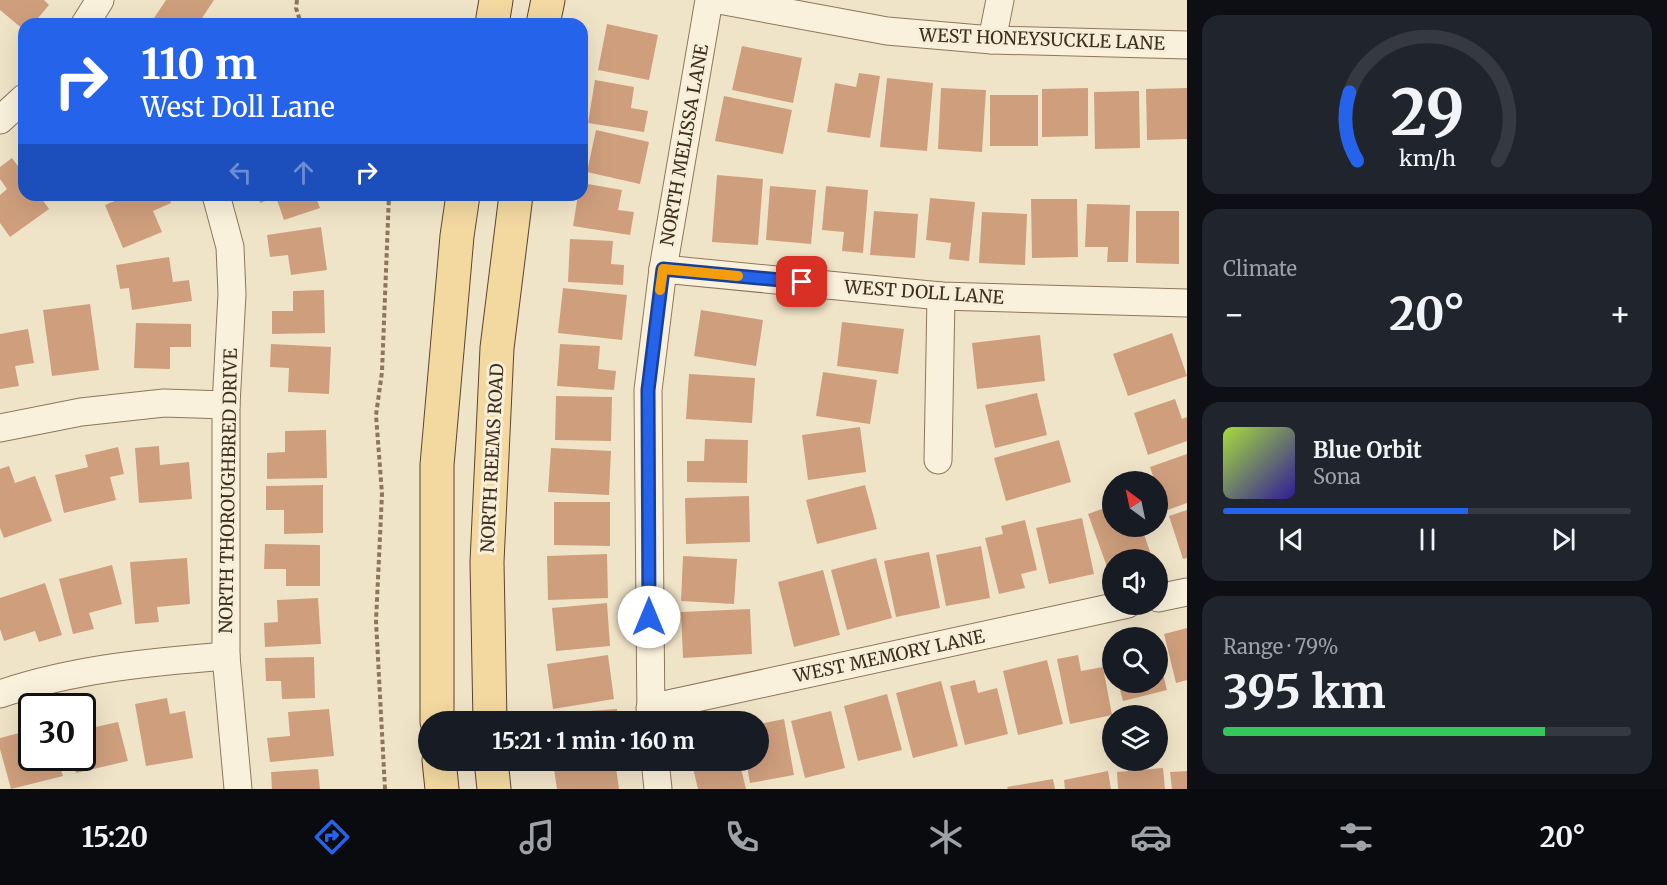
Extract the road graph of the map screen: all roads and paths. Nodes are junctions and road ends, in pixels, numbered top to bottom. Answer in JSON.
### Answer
{"nodes":[{"id":1,"x":297,"y":0,"type":"edge"},
{"id":2,"x":496,"y":0,"type":"edge"},
{"id":3,"x":548,"y":0,"type":"edge"},
{"id":4,"x":709,"y":0,"type":"edge"},
{"id":5,"x":719,"y":0,"type":"edge"},
{"id":6,"x":1000,"y":0,"type":"edge"},
{"id":7,"x":299,"y":18,"type":"edge"},
{"id":8,"x":493,"y":18,"type":"edge"},
{"id":9,"x":544,"y":18,"type":"edge"},
{"id":10,"x":992,"y":40,"type":"junction"},
{"id":11,"x":1187,"y":45,"type":"edge"},
{"id":12,"x":18,"y":104,"type":"edge"},
{"id":13,"x":0,"y":120,"type":"edge"},
{"id":14,"x":218,"y":201,"type":"edge"},
{"id":15,"x":389,"y":201,"type":"edge"},
{"id":16,"x":462,"y":201,"type":"edge"},
{"id":17,"x":515,"y":201,"type":"edge"},
{"id":18,"x":663,"y":269,"type":"junction"},
{"id":19,"x":941,"y":296,"type":"junction"},
{"id":20,"x":1187,"y":303,"type":"edge"},
{"id":21,"x":226,"y":405,"type":"junction"},
{"id":22,"x":0,"y":428,"type":"edge"},
{"id":23,"x":938,"y":460,"type":"dead end"},
{"id":24,"x":1187,"y":592,"type":"edge"},
{"id":25,"x":1168,"y":596,"type":"edge"},
{"id":26,"x":1102,"y":610,"type":"edge"},
{"id":27,"x":226,"y":656,"type":"junction"},
{"id":28,"x":0,"y":694,"type":"edge"},
{"id":29,"x":437,"y":711,"type":"edge"},
{"id":30,"x":490,"y":711,"type":"edge"},
{"id":31,"x":651,"y":711,"type":"edge"},
{"id":32,"x":668,"y":711,"type":"edge"},
{"id":33,"x":440,"y":771,"type":"edge"},
{"id":34,"x":492,"y":771,"type":"edge"},
{"id":35,"x":656,"y":771,"type":"edge"},
{"id":36,"x":238,"y":789,"type":"edge"},
{"id":37,"x":385,"y":789,"type":"edge"},
{"id":38,"x":442,"y":789,"type":"edge"},
{"id":39,"x":494,"y":789,"type":"edge"},
{"id":40,"x":658,"y":789,"type":"edge"}],
"edges":[{"from":1,"to":7,"type":"path"},
{"from":2,"to":8,"type":"main road"},
{"from":3,"to":9,"type":"main road"},
{"from":4,"to":18,"type":"street","name":"NORTH MELISSA LANE"},
{"from":5,"to":10,"type":"street","name":"WEST HONEYSUCKLE LANE"},
{"from":6,"to":10,"type":"street"},
{"from":10,"to":11,"type":"street","name":"WEST HONEYSUCKLE LANE"},
{"from":12,"to":13,"type":"street"},
{"from":14,"to":21,"type":"street","name":"NORTH THOROUGHBRED DRIVE"},
{"from":15,"to":37,"type":"path"},
{"from":16,"to":29,"type":"main road"},
{"from":17,"to":30,"type":"main road","name":"NORTH REEMS ROAD"},
{"from":18,"to":19,"type":"street","name":"WEST DOLL LANE"},
{"from":18,"to":31,"type":"street","name":"NORTH MELISSA LANE"},
{"from":19,"to":20,"type":"street","name":"WEST DOLL LANE"},
{"from":19,"to":23,"type":"street"},
{"from":21,"to":22,"type":"street"},
{"from":21,"to":27,"type":"street","name":"NORTH THOROUGHBRED DRIVE"},
{"from":24,"to":25,"type":"street"},
{"from":26,"to":32,"type":"street","name":"WEST MEMORY LANE"},
{"from":27,"to":28,"type":"street"},
{"from":27,"to":36,"type":"street","name":"NORTH THOROUGHBRED DRIVE"},
{"from":33,"to":38,"type":"main road"},
{"from":34,"to":39,"type":"main road"},
{"from":35,"to":40,"type":"street"}]}
